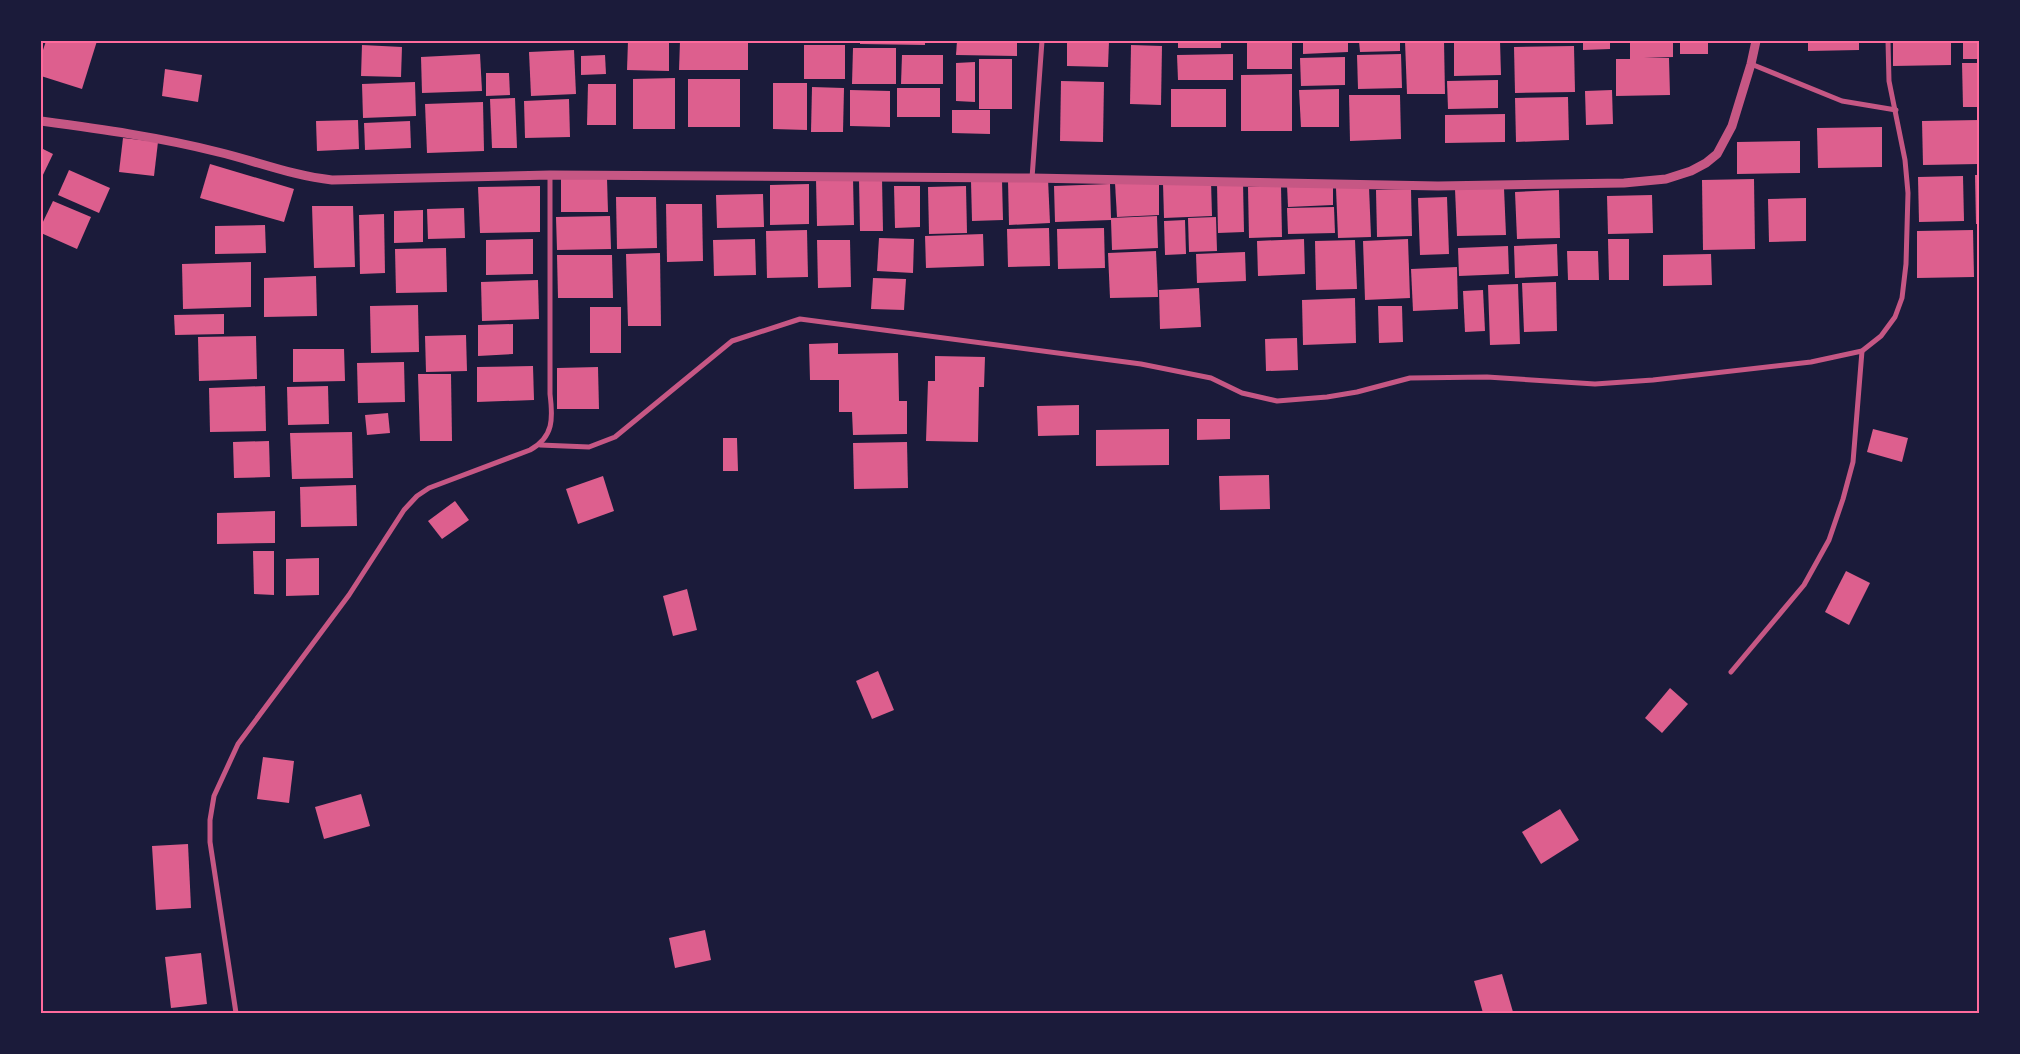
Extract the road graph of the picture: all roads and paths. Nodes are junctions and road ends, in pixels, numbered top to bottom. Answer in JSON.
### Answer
{"nodes":[{"id":1,"x":1042,"y":41,"type":"edge"},
{"id":2,"x":1756,"y":41,"type":"edge"},
{"id":3,"x":1888,"y":41,"type":"edge"},
{"id":4,"x":1751,"y":64,"type":"junction"},
{"id":5,"x":1896,"y":110,"type":"junction"},
{"id":6,"x":41,"y":120,"type":"edge"},
{"id":7,"x":550,"y":175,"type":"junction"},
{"id":8,"x":1032,"y":178,"type":"junction"},
{"id":9,"x":1862,"y":352,"type":"junction"},
{"id":10,"x":540,"y":445,"type":"junction"},
{"id":11,"x":1732,"y":672,"type":"dead end"},
{"id":12,"x":236,"y":1013,"type":"edge"}],
"edges":[{"from":1,"to":8,"type":"street"},
{"from":2,"to":4,"type":"street"},
{"from":3,"to":5,"type":"street"},
{"from":4,"to":5,"type":"street"},
{"from":4,"to":8,"type":"street"},
{"from":5,"to":9,"type":"street"},
{"from":6,"to":7,"type":"street"},
{"from":7,"to":8,"type":"street"},
{"from":7,"to":10,"type":"street"},
{"from":9,"to":10,"type":"street"},
{"from":9,"to":11,"type":"street"},
{"from":10,"to":12,"type":"street"}]}
